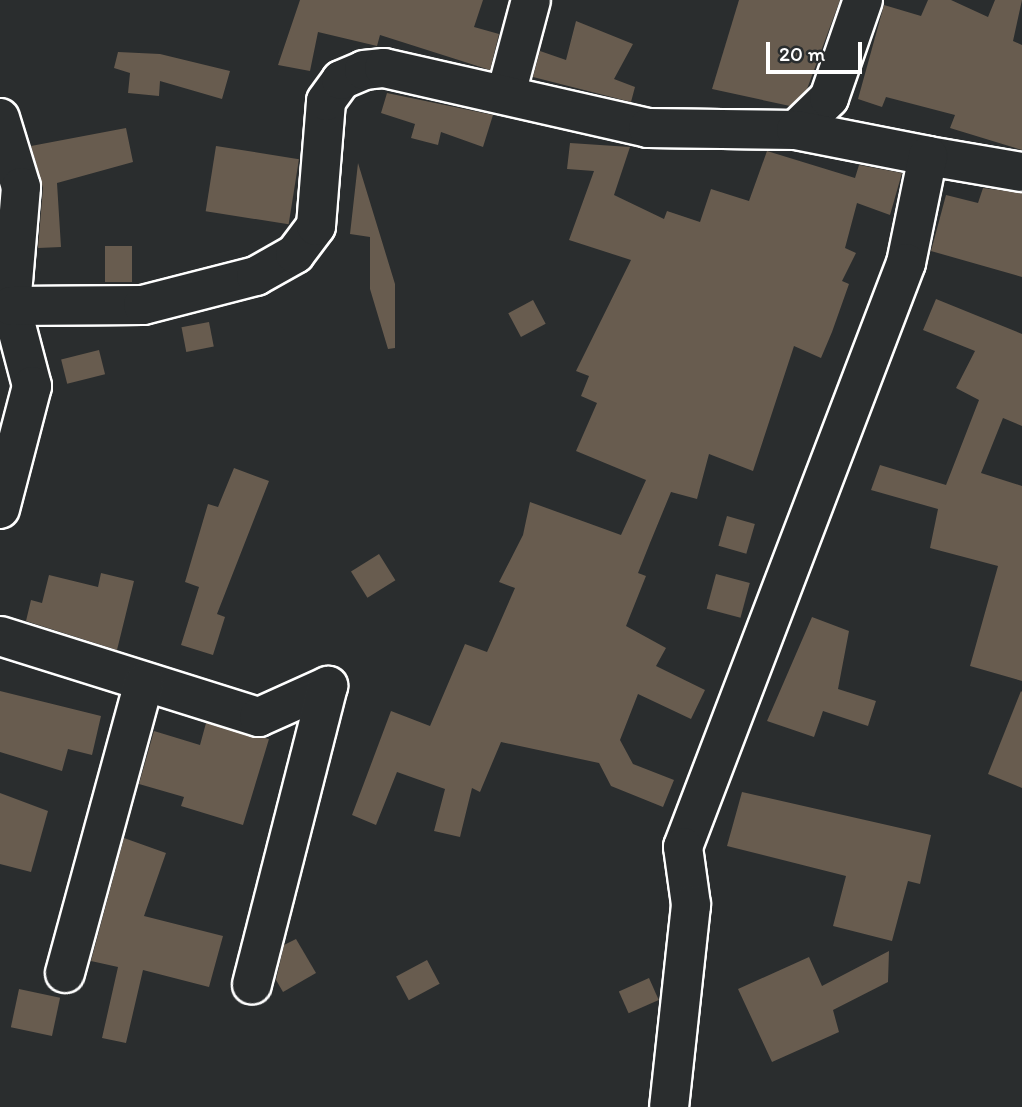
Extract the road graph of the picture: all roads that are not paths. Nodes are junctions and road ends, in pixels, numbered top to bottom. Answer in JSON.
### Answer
{"nodes":[{"id":1,"x":531,"y":0,"type":"edge"},
{"id":2,"x":863,"y":0,"type":"edge"},
{"id":3,"x":506,"y":94,"type":"junction"},
{"id":4,"x":0,"y":118,"type":"edge"},
{"id":5,"x":796,"y":130,"type":"junction"},
{"id":6,"x":928,"y":156,"type":"junction"},
{"id":7,"x":1022,"y":172,"type":"edge"},
{"id":8,"x":11,"y":306,"type":"junction"},
{"id":9,"x":3,"y":463,"type":"edge"},
{"id":10,"x":0,"y":509,"type":"edge"},
{"id":11,"x":0,"y":636,"type":"edge"},
{"id":12,"x":144,"y":683,"type":"junction"},
{"id":13,"x":65,"y":973,"type":"dead end"},
{"id":14,"x":252,"y":984,"type":"dead end"},
{"id":15,"x":668,"y":1107,"type":"edge"}],
"edges":[{"from":1,"to":3,"type":"street"},
{"from":2,"to":5,"type":"street"},
{"from":3,"to":5,"type":"street"},
{"from":3,"to":8,"type":"street"},
{"from":4,"to":8,"type":"street"},
{"from":5,"to":6,"type":"street"},
{"from":6,"to":7,"type":"street"},
{"from":6,"to":15,"type":"street"},
{"from":8,"to":9,"type":"street"},
{"from":9,"to":10,"type":"street"},
{"from":11,"to":12,"type":"street"},
{"from":12,"to":13,"type":"street"},
{"from":12,"to":14,"type":"street"}]}
